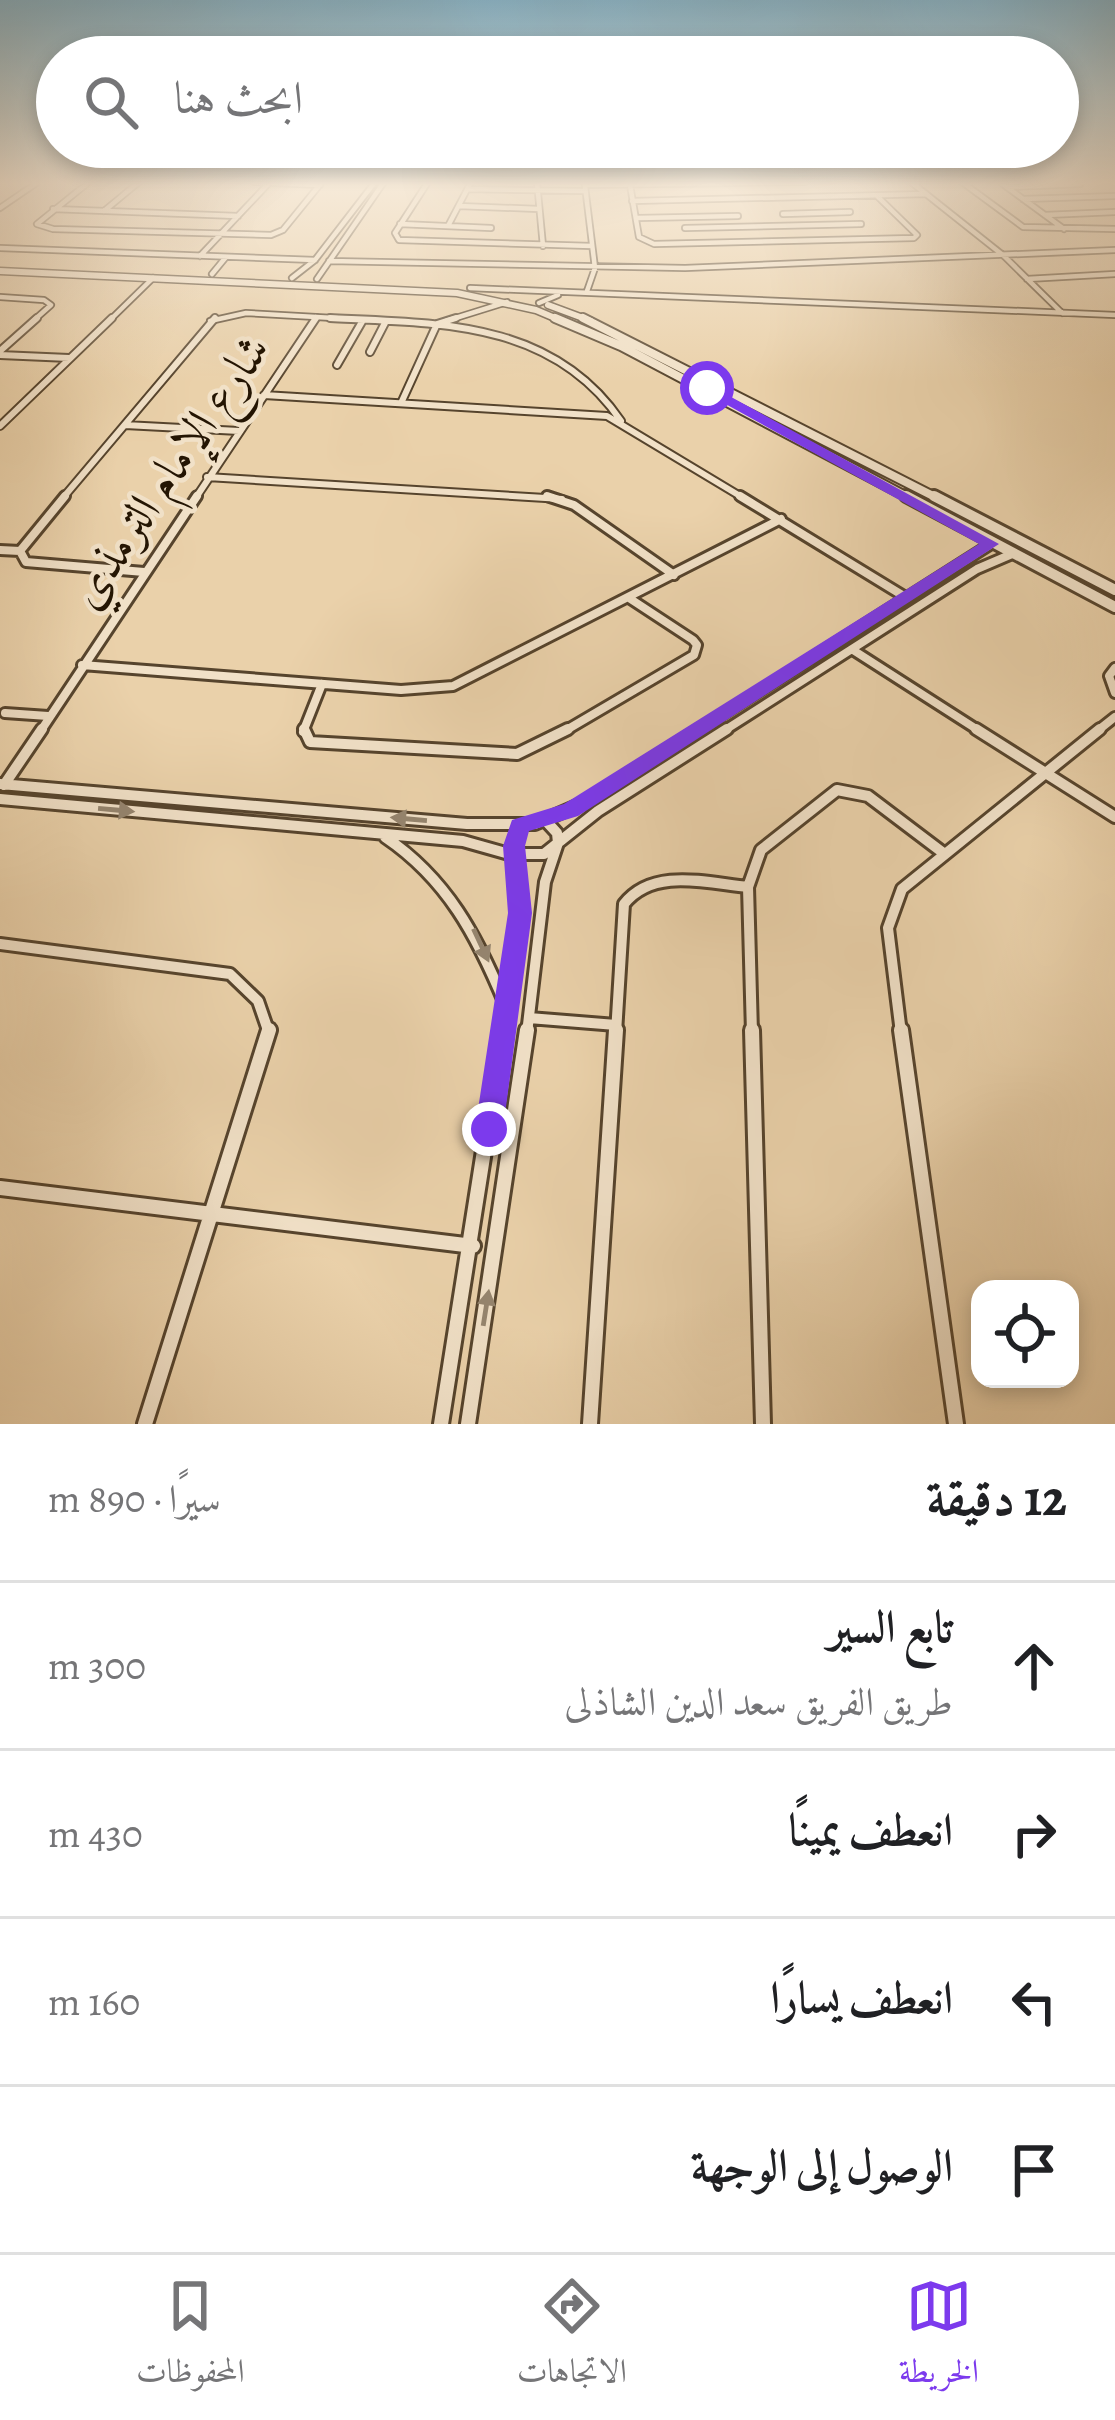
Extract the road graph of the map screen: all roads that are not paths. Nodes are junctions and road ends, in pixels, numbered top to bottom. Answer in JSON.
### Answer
{"nodes":[{"id":1,"x":11,"y":248,"type":"edge"},
{"id":2,"x":207,"y":248,"type":"edge"},
{"id":3,"x":323,"y":248,"type":"edge"},
{"id":4,"x":337,"y":248,"type":"edge"},
{"id":5,"x":592,"y":248,"type":"edge"},
{"id":6,"x":995,"y":248,"type":"edge"},
{"id":7,"x":1115,"y":250,"type":"edge"},
{"id":8,"x":200,"y":256,"type":"junction"},
{"id":9,"x":1004,"y":256,"type":"junction"},
{"id":10,"x":226,"y":257,"type":"junction"},
{"id":11,"x":314,"y":260,"type":"junction"},
{"id":12,"x":328,"y":261,"type":"junction"},
{"id":13,"x":595,"y":268,"type":"junction"},
{"id":14,"x":2,"y":269,"type":"edge"},
{"id":15,"x":37,"y":269,"type":"junction"},
{"id":16,"x":304,"y":271,"type":"junction"},
{"id":17,"x":212,"y":274,"type":"junction"},
{"id":18,"x":1115,"y":274,"type":"edge"},
{"id":19,"x":319,"y":276,"type":"junction"},
{"id":20,"x":153,"y":278,"type":"junction"},
{"id":21,"x":292,"y":278,"type":"junction"},
{"id":22,"x":1028,"y":279,"type":"junction"},
{"id":23,"x":345,"y":283,"type":"junction"},
{"id":24,"x":375,"y":285,"type":"junction"},
{"id":25,"x":470,"y":288,"type":"junction"},
{"id":26,"x":587,"y":291,"type":"junction"},
{"id":27,"x":0,"y":297,"type":"edge"},
{"id":28,"x":507,"y":302,"type":"junction"},
{"id":29,"x":539,"y":303,"type":"junction"},
{"id":30,"x":1062,"y":313,"type":"junction"},
{"id":31,"x":1115,"y":315,"type":"edge"},
{"id":32,"x":316,"y":318,"type":"junction"},
{"id":33,"x":363,"y":320,"type":"junction"},
{"id":34,"x":386,"y":322,"type":"junction"},
{"id":35,"x":437,"y":324,"type":"junction"},
{"id":36,"x":370,"y":352,"type":"dead end"},
{"id":37,"x":0,"y":353,"type":"edge"},
{"id":38,"x":69,"y":358,"type":"junction"},
{"id":39,"x":337,"y":365,"type":"dead end"},
{"id":40,"x":700,"y":376,"type":"junction"},
{"id":41,"x":684,"y":380,"type":"junction"},
{"id":42,"x":722,"y":387,"type":"junction"},
{"id":43,"x":707,"y":392,"type":"junction"},
{"id":44,"x":264,"y":394,"type":"junction"},
{"id":45,"x":402,"y":401,"type":"junction"},
{"id":46,"x":620,"y":421,"type":"junction"},
{"id":47,"x":125,"y":425,"type":"junction"},
{"id":48,"x":0,"y":426,"type":"edge"},
{"id":49,"x":239,"y":431,"type":"junction"},
{"id":50,"x":207,"y":478,"type":"junction"},
{"id":51,"x":781,"y":520,"type":"junction"},
{"id":52,"x":991,"y":544,"type":"junction"},
{"id":53,"x":0,"y":550,"type":"edge"},
{"id":54,"x":20,"y":551,"type":"junction"},
{"id":55,"x":1012,"y":554,"type":"junction"},
{"id":56,"x":963,"y":561,"type":"junction"},
{"id":57,"x":977,"y":568,"type":"junction"},
{"id":58,"x":144,"y":572,"type":"junction"},
{"id":59,"x":674,"y":575,"type":"junction"},
{"id":60,"x":1115,"y":590,"type":"edge"},
{"id":61,"x":629,"y":598,"type":"junction"},
{"id":62,"x":908,"y":598,"type":"junction"},
{"id":63,"x":1115,"y":608,"type":"edge"},
{"id":64,"x":874,"y":619,"type":"junction"},
{"id":65,"x":888,"y":627,"type":"junction"},
{"id":66,"x":853,"y":650,"type":"junction"},
{"id":67,"x":82,"y":664,"type":"junction"},
{"id":68,"x":1115,"y":668,"type":"edge"},
{"id":69,"x":792,"y":671,"type":"junction"},
{"id":70,"x":780,"y":679,"type":"junction"},
{"id":71,"x":806,"y":680,"type":"junction"},
{"id":72,"x":322,"y":684,"type":"junction"},
{"id":73,"x":792,"y":688,"type":"junction"},
{"id":74,"x":1115,"y":693,"type":"edge"},
{"id":75,"x":5,"y":713,"type":"dead end"},
{"id":76,"x":48,"y":716,"type":"junction"},
{"id":77,"x":1115,"y":717,"type":"edge"},
{"id":78,"x":1046,"y":772,"type":"junction"},
{"id":79,"x":2,"y":784,"type":"edge"},
{"id":80,"x":53,"y":789,"type":"junction"},
{"id":81,"x":0,"y":800,"type":"edge"},
{"id":82,"x":44,"y":803,"type":"junction"},
{"id":83,"x":581,"y":804,"type":"junction"},
{"id":84,"x":592,"y":816,"type":"junction"},
{"id":85,"x":1115,"y":818,"type":"edge"},
{"id":86,"x":546,"y":821,"type":"junction"},
{"id":87,"x":466,"y":824,"type":"junction"},
{"id":88,"x":519,"y":826,"type":"junction"},
{"id":89,"x":381,"y":834,"type":"junction"},
{"id":90,"x":463,"y":841,"type":"junction"},
{"id":91,"x":556,"y":849,"type":"junction"},
{"id":92,"x":942,"y":851,"type":"junction"},
{"id":93,"x":517,"y":856,"type":"junction"},
{"id":94,"x":748,"y":887,"type":"junction"},
{"id":95,"x":544,"y":890,"type":"junction"},
{"id":96,"x":521,"y":891,"type":"junction"},
{"id":97,"x":0,"y":944,"type":"edge"},
{"id":98,"x":507,"y":1008,"type":"junction"},
{"id":99,"x":530,"y":1018,"type":"junction"},
{"id":100,"x":616,"y":1025,"type":"junction"},
{"id":101,"x":485,"y":1157,"type":"junction"},
{"id":102,"x":508,"y":1160,"type":"junction"},
{"id":103,"x":0,"y":1188,"type":"edge"},
{"id":104,"x":214,"y":1215,"type":"junction"},
{"id":105,"x":472,"y":1246,"type":"junction"},
{"id":106,"x":442,"y":1416,"type":"edge"},
{"id":107,"x":469,"y":1418,"type":"edge"},
{"id":108,"x":145,"y":1424,"type":"edge"},
{"id":109,"x":590,"y":1424,"type":"edge"},
{"id":110,"x":764,"y":1424,"type":"edge"},
{"id":111,"x":956,"y":1424,"type":"edge"}],
"edges":[{"from":1,"to":8,"type":"street"},
{"from":2,"to":8,"type":"street"},
{"from":3,"to":11,"type":"street"},
{"from":4,"to":12,"type":"street"},
{"from":5,"to":13,"type":"street"},
{"from":6,"to":9,"type":"street"},
{"from":7,"to":9,"type":"street"},
{"from":8,"to":10,"type":"street"},
{"from":9,"to":13,"type":"street"},
{"from":9,"to":22,"type":"street"},
{"from":10,"to":11,"type":"street"},
{"from":10,"to":17,"type":"street"},
{"from":11,"to":16,"type":"street"},
{"from":12,"to":13,"type":"street"},
{"from":12,"to":19,"type":"street"},
{"from":13,"to":26,"type":"street"},
{"from":14,"to":15,"type":"street"},
{"from":14,"to":15,"type":"street"},
{"from":15,"to":17,"type":"street"},
{"from":15,"to":20,"type":"street"},
{"from":16,"to":19,"type":"street"},
{"from":16,"to":21,"type":"street"},
{"from":17,"to":21,"type":"street"},
{"from":18,"to":22,"type":"street"},
{"from":19,"to":21,"type":"street"},
{"from":19,"to":23,"type":"street"},
{"from":20,"to":23,"type":"street"},
{"from":20,"to":38,"type":"street"},
{"from":22,"to":30,"type":"street"},
{"from":23,"to":24,"type":"street"},
{"from":24,"to":25,"type":"street"},
{"from":24,"to":28,"type":"street"},
{"from":25,"to":26,"type":"street"},
{"from":25,"to":29,"type":"street"},
{"from":26,"to":29,"type":"street"},
{"from":26,"to":30,"type":"street"},
{"from":27,"to":37,"type":"street"},
{"from":28,"to":35,"type":"street"},
{"from":28,"to":41,"type":"street"},
{"from":29,"to":40,"type":"street"},
{"from":30,"to":31,"type":"street"},
{"from":32,"to":33,"type":"street"},
{"from":32,"to":44,"type":"street","name":"شارع الإمام الترمذي"},
{"from":32,"to":47,"type":"street"},
{"from":33,"to":34,"type":"street"},
{"from":33,"to":39,"type":"street"},
{"from":34,"to":35,"type":"street"},
{"from":34,"to":36,"type":"street"},
{"from":35,"to":45,"type":"street"},
{"from":35,"to":46,"type":"street"},
{"from":37,"to":38,"type":"street"},
{"from":38,"to":48,"type":"street"},
{"from":40,"to":41,"type":"street"},
{"from":40,"to":42,"type":"street"},
{"from":41,"to":43,"type":"street"},
{"from":42,"to":43,"type":"street"},
{"from":42,"to":60,"type":"street"},
{"from":43,"to":52,"type":"street"},
{"from":44,"to":45,"type":"street"},
{"from":44,"to":49,"type":"street","name":"شارع الإمام الترمذي"},
{"from":45,"to":46,"type":"street"},
{"from":46,"to":51,"type":"street"},
{"from":47,"to":49,"type":"street"},
{"from":47,"to":54,"type":"street"},
{"from":49,"to":50,"type":"street","name":"شارع الإمام الترمذي"},
{"from":50,"to":58,"type":"street","name":"شارع الإمام الترمذي"},
{"from":50,"to":59,"type":"street"},
{"from":51,"to":59,"type":"street"},
{"from":51,"to":62,"type":"street"},
{"from":52,"to":55,"type":"street"},
{"from":52,"to":56,"type":"street"},
{"from":53,"to":54,"type":"street"},
{"from":54,"to":58,"type":"street"},
{"from":55,"to":57,"type":"street"},
{"from":55,"to":63,"type":"street"},
{"from":56,"to":57,"type":"street"},
{"from":56,"to":62,"type":"street"},
{"from":57,"to":65,"type":"street"},
{"from":58,"to":67,"type":"street","name":"شارع الإمام الترمذي"},
{"from":59,"to":61,"type":"street"},
{"from":61,"to":72,"type":"street"},
{"from":61,"to":72,"type":"street"},
{"from":62,"to":64,"type":"street"},
{"from":64,"to":65,"type":"street"},
{"from":64,"to":69,"type":"street"},
{"from":65,"to":66,"type":"street"},
{"from":66,"to":71,"type":"street"},
{"from":66,"to":78,"type":"street"},
{"from":67,"to":72,"type":"street"},
{"from":67,"to":76,"type":"street","name":"شارع الإمام الترمذي"},
{"from":68,"to":74,"type":"street"},
{"from":69,"to":70,"type":"street"},
{"from":69,"to":71,"type":"street"},
{"from":70,"to":73,"type":"street"},
{"from":70,"to":83,"type":"street"},
{"from":71,"to":73,"type":"street"},
{"from":73,"to":84,"type":"street"},
{"from":75,"to":76,"type":"street"},
{"from":76,"to":79,"type":"street","name":"شارع الإمام الترمذي"},
{"from":77,"to":78,"type":"street"},
{"from":78,"to":85,"type":"street"},
{"from":78,"to":92,"type":"street"},
{"from":79,"to":80,"type":"street"},
{"from":80,"to":82,"type":"street"},
{"from":87,"to":80,"type":"street","one_way":true},
{"from":81,"to":82,"type":"street"},
{"from":82,"to":89,"type":"street","one_way":true},
{"from":83,"to":84,"type":"street"},
{"from":83,"to":86,"type":"street"},
{"from":84,"to":91,"type":"street"},
{"from":86,"to":88,"type":"street"},
{"from":86,"to":91,"type":"street"},
{"from":87,"to":88,"type":"street"},
{"from":87,"to":90,"type":"street"},
{"from":88,"to":93,"type":"street"},
{"from":89,"to":90,"type":"street"},
{"from":89,"to":98,"type":"street","one_way":true},
{"from":90,"to":93,"type":"street"},
{"from":91,"to":93,"type":"street"},
{"from":91,"to":95,"type":"street"},
{"from":92,"to":94,"type":"street"},
{"from":92,"to":111,"type":"street"},
{"from":93,"to":96,"type":"street"},
{"from":94,"to":100,"type":"street"},
{"from":94,"to":110,"type":"street"},
{"from":95,"to":96,"type":"street"},
{"from":95,"to":99,"type":"street"},
{"from":96,"to":98,"type":"street"},
{"from":97,"to":104,"type":"street"},
{"from":98,"to":101,"type":"street"},
{"from":99,"to":100,"type":"street"},
{"from":99,"to":102,"type":"street"},
{"from":100,"to":109,"type":"street"},
{"from":101,"to":102,"type":"street"},
{"from":101,"to":105,"type":"street"},
{"from":107,"to":102,"type":"street","one_way":true},
{"from":103,"to":104,"type":"street"},
{"from":104,"to":105,"type":"street"},
{"from":104,"to":108,"type":"street"},
{"from":105,"to":106,"type":"street"},
{"from":106,"to":107,"type":"street"}]}
